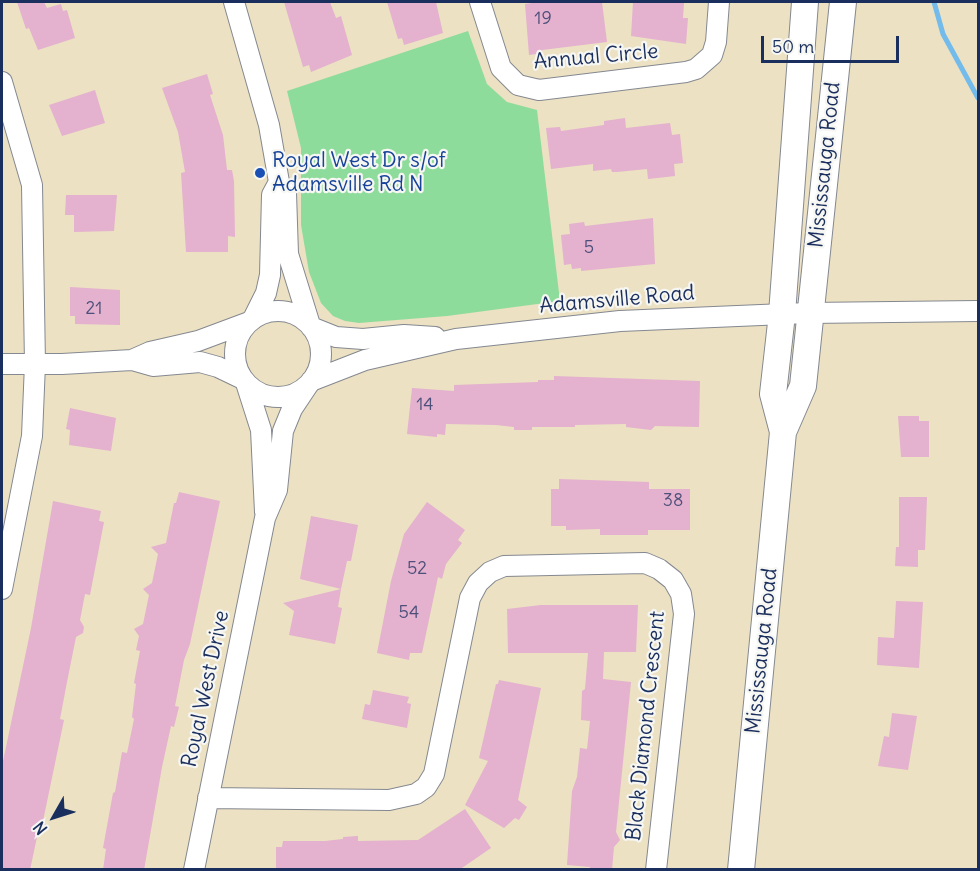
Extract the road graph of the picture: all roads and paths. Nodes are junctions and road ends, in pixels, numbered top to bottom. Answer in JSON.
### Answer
{"nodes":[{"id":1,"x":234,"y":2,"type":"edge"},
{"id":2,"x":480,"y":2,"type":"edge"},
{"id":3,"x":719,"y":2,"type":"edge"},
{"id":4,"x":805,"y":2,"type":"edge"},
{"id":5,"x":843,"y":2,"type":"edge"},
{"id":6,"x":2,"y":82,"type":"edge"},
{"id":7,"x":279,"y":182,"type":"junction"},
{"id":8,"x":978,"y":311,"type":"edge"},
{"id":9,"x":808,"y":313,"type":"junction"},
{"id":10,"x":782,"y":314,"type":"junction"},
{"id":11,"x":251,"y":320,"type":"junction"},
{"id":12,"x":310,"y":326,"type":"junction"},
{"id":13,"x":456,"y":339,"type":"junction"},
{"id":14,"x":132,"y":360,"type":"junction"},
{"id":15,"x":2,"y":364,"type":"edge"},
{"id":16,"x":35,"y":364,"type":"junction"},
{"id":17,"x":245,"y":381,"type":"junction"},
{"id":18,"x":309,"y":383,"type":"junction"},
{"id":19,"x":783,"y":432,"type":"junction"},
{"id":20,"x":266,"y":518,"type":"junction"},
{"id":21,"x":2,"y":589,"type":"edge"},
{"id":22,"x":208,"y":798,"type":"junction"},
{"id":23,"x":194,"y":870,"type":"edge"},
{"id":24,"x":656,"y":870,"type":"edge"},
{"id":25,"x":741,"y":870,"type":"edge"}],
"edges":[{"from":1,"to":7,"type":"street"},
{"from":2,"to":3,"type":"street","name":"Annual Circle"},
{"from":4,"to":10,"type":"main road","name":"Mississauga Road"},
{"from":5,"to":9,"type":"main road","name":"Mississauga Road"},
{"from":6,"to":16,"type":"street"},
{"from":7,"to":11,"type":"street"},
{"from":7,"to":12,"type":"street"},
{"from":8,"to":9,"type":"street","name":"Adamsville Road"},
{"from":9,"to":10,"type":"street","name":"Adamsville Road"},
{"from":9,"to":19,"type":"main road","name":"Mississauga Road"},
{"from":10,"to":13,"type":"street","name":"Adamsville Road"},
{"from":10,"to":19,"type":"main road","name":"Mississauga Road"},
{"from":11,"to":12,"type":"street"},
{"from":11,"to":14,"type":"street"},
{"from":11,"to":17,"type":"street"},
{"from":12,"to":13,"type":"street","name":"Adamsville Road"},
{"from":12,"to":18,"type":"street"},
{"from":13,"to":18,"type":"street","name":"Adamsville Road"},
{"from":14,"to":16,"type":"street"},
{"from":14,"to":17,"type":"street"},
{"from":15,"to":16,"type":"street"},
{"from":16,"to":21,"type":"street"},
{"from":17,"to":18,"type":"street"},
{"from":17,"to":20,"type":"street","name":"Royal West Drive"},
{"from":18,"to":20,"type":"street","name":"Royal West Drive"},
{"from":19,"to":25,"type":"main road","name":"Mississauga Road"},
{"from":20,"to":22,"type":"street","name":"Royal West Drive"},
{"from":22,"to":23,"type":"street","name":"Royal West Drive"},
{"from":22,"to":24,"type":"street","name":"Black Diamond Crescent"}]}
